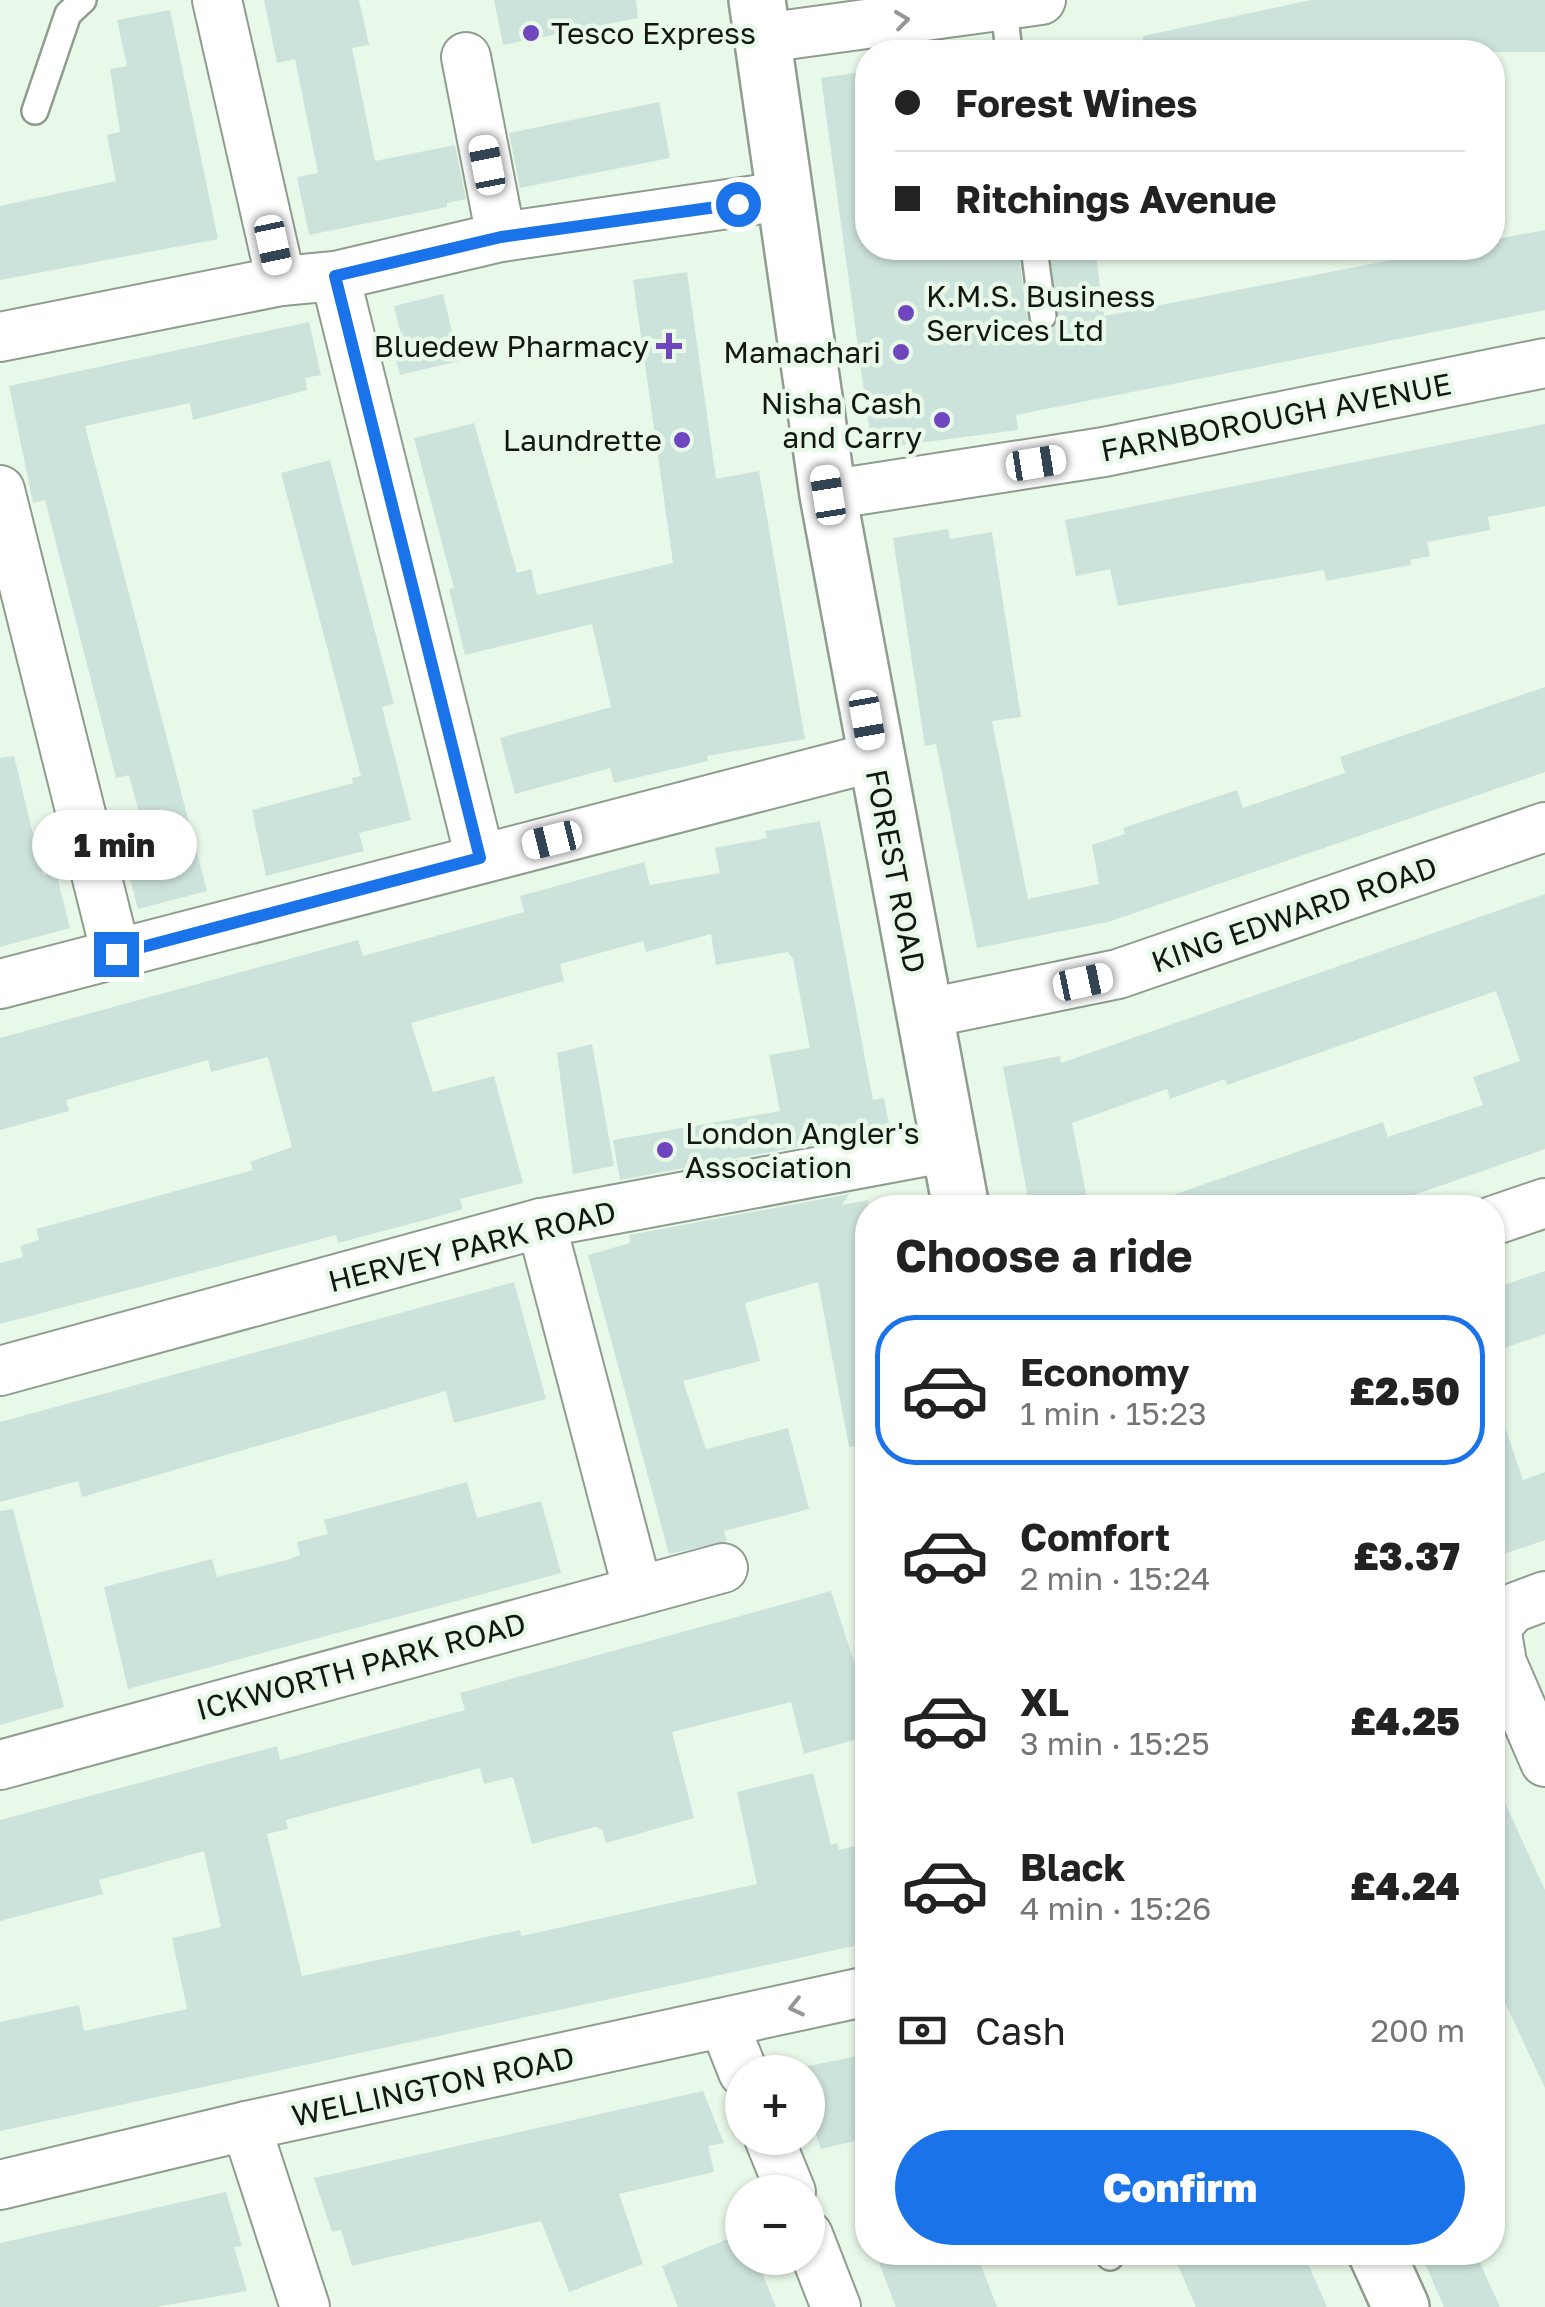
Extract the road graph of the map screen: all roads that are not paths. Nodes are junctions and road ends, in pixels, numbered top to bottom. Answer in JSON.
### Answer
{"nodes":[{"id":1,"x":83,"y":0,"type":"edge"},
{"id":2,"x":217,"y":0,"type":"edge"},
{"id":3,"x":760,"y":19,"type":"edge"},
{"id":4,"x":1018,"y":20,"type":"edge"},
{"id":5,"x":466,"y":56,"type":"dead end"},
{"id":6,"x":35,"y":111,"type":"dead end"},
{"id":7,"x":783,"y":196,"type":"junction"},
{"id":8,"x":501,"y":237,"type":"junction"},
{"id":9,"x":1036,"y":260,"type":"edge"},
{"id":10,"x":335,"y":276,"type":"junction"},
{"id":11,"x":280,"y":281,"type":"junction"},
{"id":12,"x":1043,"y":316,"type":"dead end"},
{"id":13,"x":0,"y":338,"type":"edge"},
{"id":14,"x":1545,"y":363,"type":"edge"},
{"id":15,"x":0,"y":490,"type":"edge"},
{"id":16,"x":828,"y":495,"type":"junction"},
{"id":17,"x":874,"y":757,"type":"junction"},
{"id":18,"x":1545,"y":827,"type":"edge"},
{"id":19,"x":480,"y":858,"type":"junction"},
{"id":20,"x":116,"y":954,"type":"junction"},
{"id":21,"x":0,"y":984,"type":"edge"},
{"id":22,"x":923,"y":1014,"type":"junction"},
{"id":23,"x":950,"y":1147,"type":"junction"},
{"id":24,"x":959,"y":1195,"type":"edge"},
{"id":25,"x":1545,"y":1203,"type":"edge"},
{"id":26,"x":1505,"y":1217,"type":"edge"},
{"id":27,"x":541,"y":1223,"type":"junction"},
{"id":28,"x":0,"y":1371,"type":"edge"},
{"id":29,"x":723,"y":1568,"type":"dead end"},
{"id":30,"x":638,"y":1590,"type":"junction"},
{"id":31,"x":1545,"y":1596,"type":"edge"},
{"id":32,"x":1505,"y":1616,"type":"edge"},
{"id":33,"x":1505,"y":1670,"type":"edge"},
{"id":34,"x":1545,"y":1762,"type":"edge"},
{"id":35,"x":0,"y":1764,"type":"edge"},
{"id":36,"x":855,"y":1994,"type":"edge"},
{"id":37,"x":724,"y":2024,"type":"junction"},
{"id":38,"x":736,"y":2055,"type":"edge"},
{"id":39,"x":246,"y":2126,"type":"junction"},
{"id":40,"x":0,"y":2185,"type":"edge"},
{"id":41,"x":1382,"y":2265,"type":"edge"},
{"id":42,"x":824,"y":2275,"type":"edge"},
{"id":43,"x":305,"y":2307,"type":"edge"},
{"id":44,"x":836,"y":2307,"type":"edge"},
{"id":45,"x":1401,"y":2307,"type":"edge"}],
"edges":[{"from":1,"to":6,"type":"lane"},
{"from":2,"to":11,"type":"street"},
{"from":3,"to":4,"type":"street","one_way":true},
{"from":3,"to":7,"type":"main road","name":"FOREST ROAD"},
{"from":5,"to":8,"type":"street"},
{"from":7,"to":8,"type":"street"},
{"from":7,"to":16,"type":"main road","name":"FOREST ROAD"},
{"from":8,"to":10,"type":"street"},
{"from":9,"to":12,"type":"lane"},
{"from":10,"to":11,"type":"street"},
{"from":10,"to":19,"type":"street"},
{"from":11,"to":13,"type":"street"},
{"from":14,"to":16,"type":"street","name":"FARNBOROUGH AVENUE"},
{"from":15,"to":20,"type":"street"},
{"from":16,"to":17,"type":"main road","name":"FOREST ROAD"},
{"from":17,"to":19,"type":"street"},
{"from":17,"to":22,"type":"main road","name":"FOREST ROAD"},
{"from":18,"to":22,"type":"street","name":"KING EDWARD ROAD"},
{"from":19,"to":20,"type":"street"},
{"from":20,"to":21,"type":"street"},
{"from":22,"to":23,"type":"main road","name":"FOREST ROAD"},
{"from":23,"to":24,"type":"main road","name":"FOREST ROAD"},
{"from":23,"to":27,"type":"street","name":"HERVEY PARK ROAD"},
{"from":25,"to":26,"type":"street"},
{"from":27,"to":28,"type":"street","name":"HERVEY PARK ROAD"},
{"from":27,"to":30,"type":"street"},
{"from":29,"to":30,"type":"street","name":"ICKWORTH PARK ROAD"},
{"from":30,"to":35,"type":"street","name":"ICKWORTH PARK ROAD"},
{"from":31,"to":32,"type":"street"},
{"from":33,"to":34,"type":"street"},
{"from":36,"to":37,"type":"street","name":"WELLINGTON ROAD","one_way":true},
{"from":37,"to":38,"type":"street"},
{"from":37,"to":39,"type":"street","name":"WELLINGTON ROAD"},
{"from":39,"to":40,"type":"street","name":"WELLINGTON ROAD"},
{"from":39,"to":43,"type":"street"},
{"from":41,"to":45,"type":"main road"},
{"from":42,"to":44,"type":"street"}]}
